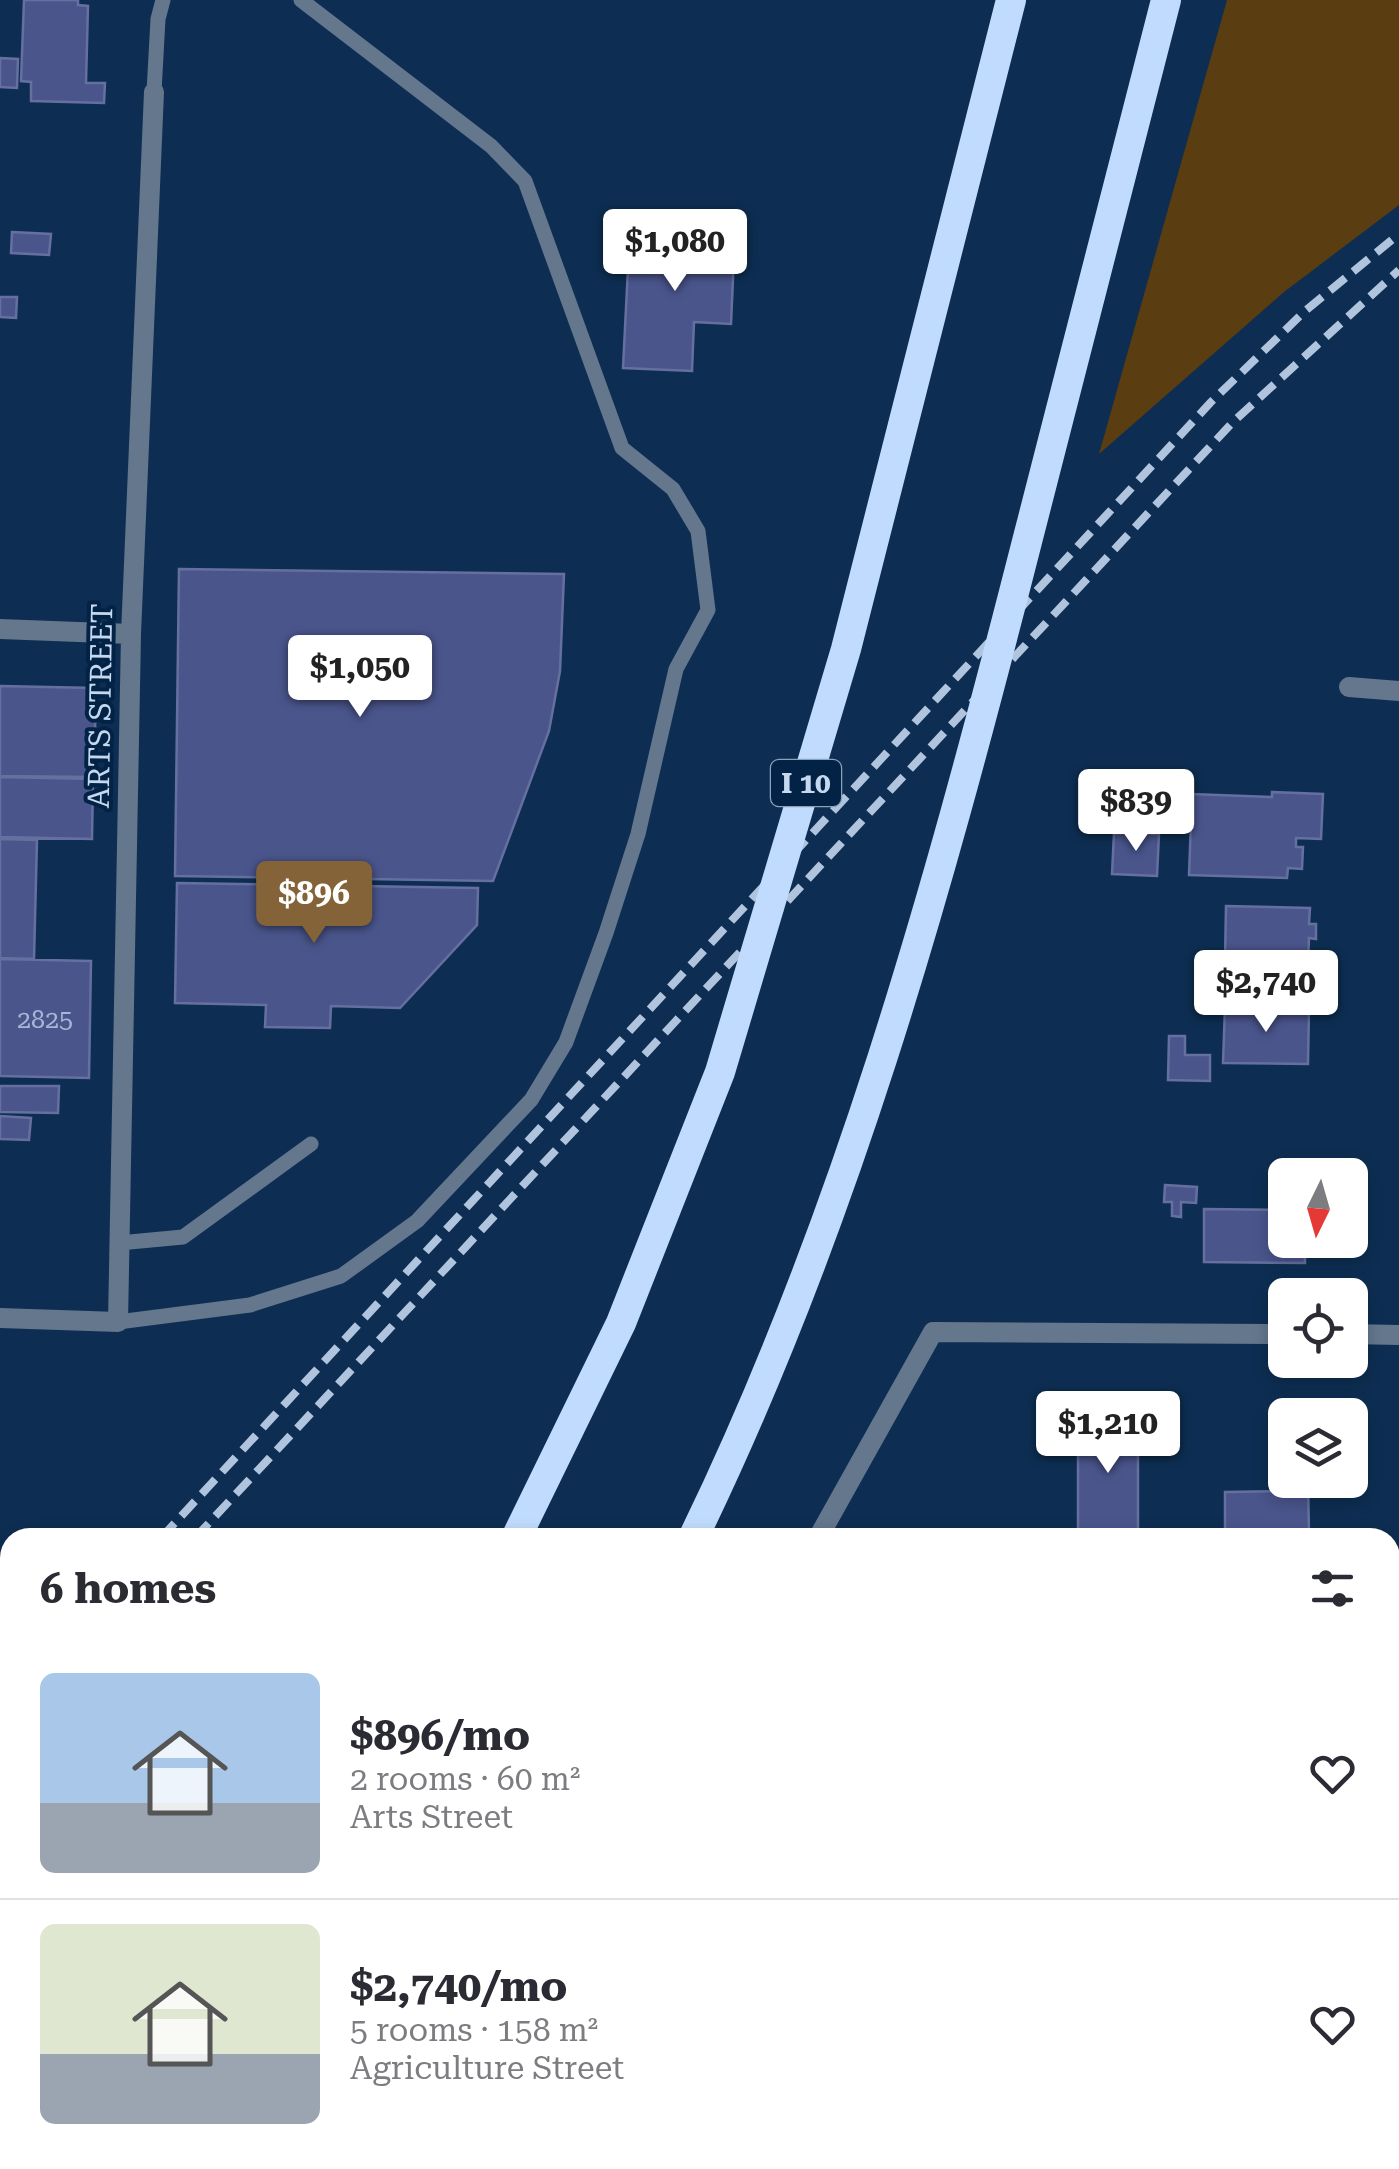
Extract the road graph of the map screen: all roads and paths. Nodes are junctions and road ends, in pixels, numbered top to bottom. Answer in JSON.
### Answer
{"nodes":[{"id":1,"x":163,"y":0,"type":"edge"},
{"id":2,"x":301,"y":0,"type":"edge"},
{"id":3,"x":1011,"y":0,"type":"edge"},
{"id":4,"x":1166,"y":0,"type":"edge"},
{"id":5,"x":154,"y":92,"type":"joint"},
{"id":6,"x":0,"y":630,"type":"edge"},
{"id":7,"x":130,"y":634,"type":"junction"},
{"id":8,"x":1349,"y":686,"type":"dead end"},
{"id":9,"x":1399,"y":691,"type":"edge"},
{"id":10,"x":312,"y":1144,"type":"dead end"},
{"id":11,"x":119,"y":1243,"type":"junction"},
{"id":12,"x":0,"y":1318,"type":"edge"},
{"id":13,"x":118,"y":1322,"type":"junction"},
{"id":14,"x":1268,"y":1334,"type":"edge"},
{"id":15,"x":1368,"y":1334,"type":"edge"},
{"id":16,"x":1399,"y":1334,"type":"edge"},
{"id":17,"x":521,"y":1528,"type":"edge"},
{"id":18,"x":697,"y":1528,"type":"edge"},
{"id":19,"x":824,"y":1528,"type":"edge"}],
"edges":[{"from":1,"to":5,"type":"lane"},
{"from":2,"to":13,"type":"lane"},
{"from":3,"to":17,"type":"highway","number":"I 10","bridge":true},
{"from":4,"to":18,"type":"highway","bridge":true},
{"from":5,"to":7,"type":"street","name":"ARTS STREET"},
{"from":6,"to":7,"type":"street"},
{"from":7,"to":11,"type":"street","name":"ARTS STREET"},
{"from":8,"to":9,"type":"street"},
{"from":10,"to":11,"type":"lane"},
{"from":11,"to":13,"type":"street","name":"ARTS STREET"},
{"from":12,"to":13,"type":"street"},
{"from":14,"to":19,"type":"street"},
{"from":15,"to":16,"type":"street"}]}
